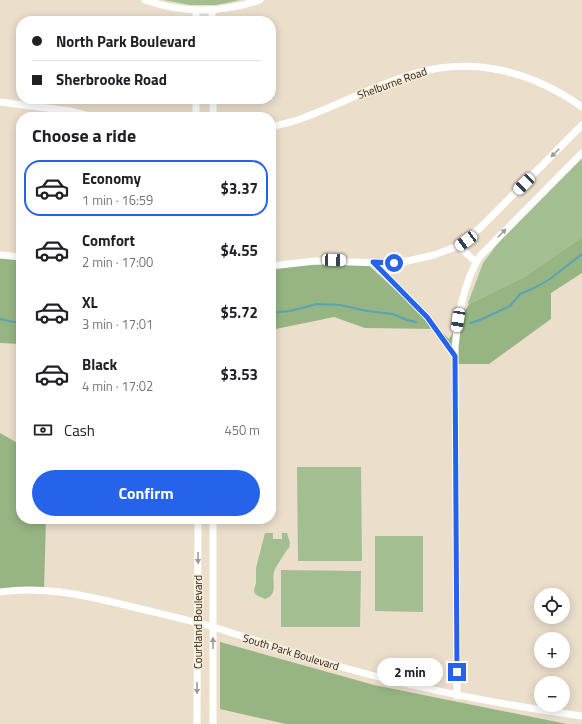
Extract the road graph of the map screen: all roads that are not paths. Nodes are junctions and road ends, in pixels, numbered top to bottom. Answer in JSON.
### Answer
{"nodes":[{"id":1,"x":145,"y":0,"type":"edge"},
{"id":2,"x":260,"y":0,"type":"edge"},
{"id":3,"x":212,"y":10,"type":"junction"},
{"id":4,"x":196,"y":11,"type":"junction"},
{"id":5,"x":196,"y":16,"type":"edge"},
{"id":6,"x":212,"y":16,"type":"edge"},
{"id":7,"x":0,"y":102,"type":"edge"},
{"id":8,"x":582,"y":107,"type":"edge"},
{"id":9,"x":74,"y":112,"type":"edge"},
{"id":10,"x":582,"y":125,"type":"edge"},
{"id":11,"x":276,"y":126,"type":"edge"},
{"id":12,"x":582,"y":153,"type":"edge"},
{"id":13,"x":458,"y":246,"type":"junction"},
{"id":14,"x":0,"y":255,"type":"edge"},
{"id":15,"x":16,"y":256,"type":"edge"},
{"id":16,"x":373,"y":262,"type":"junction"},
{"id":17,"x":476,"y":262,"type":"junction"},
{"id":18,"x":276,"y":265,"type":"edge"},
{"id":19,"x":455,"y":356,"type":"junction"},
{"id":20,"x":198,"y":524,"type":"edge"},
{"id":21,"x":213,"y":524,"type":"edge"},
{"id":22,"x":0,"y":592,"type":"edge"},
{"id":23,"x":198,"y":623,"type":"junction"},
{"id":24,"x":213,"y":627,"type":"junction"},
{"id":25,"x":457,"y":696,"type":"junction"},
{"id":26,"x":582,"y":716,"type":"edge"},
{"id":27,"x":197,"y":724,"type":"edge"},
{"id":28,"x":213,"y":724,"type":"edge"}],
"edges":[{"from":1,"to":4,"type":"street"},
{"from":2,"to":3,"type":"street"},
{"from":3,"to":4,"type":"street"},
{"from":3,"to":6,"type":"street"},
{"from":4,"to":5,"type":"street"},
{"from":7,"to":9,"type":"street"},
{"from":8,"to":11,"type":"street","name":"Shelburne Road"},
{"from":10,"to":13,"type":"street","one_way":true},
{"from":17,"to":12,"type":"street","one_way":true},
{"from":13,"to":16,"type":"street"},
{"from":13,"to":17,"type":"street"},
{"from":14,"to":15,"type":"street"},
{"from":16,"to":18,"type":"street"},
{"from":16,"to":19,"type":"street"},
{"from":17,"to":19,"type":"street"},
{"from":19,"to":25,"type":"street"},
{"from":20,"to":23,"type":"street","name":"Courtland Boulevard","one_way":true},
{"from":21,"to":24,"type":"street","name":"Courtland Boulevard"},
{"from":22,"to":23,"type":"street","name":"South Park Boulevard"},
{"from":23,"to":24,"type":"street","name":"South Park Boulevard"},
{"from":23,"to":27,"type":"street","name":"Courtland Boulevard","one_way":true},
{"from":24,"to":25,"type":"street","name":"South Park Boulevard"},
{"from":28,"to":24,"type":"street","name":"Courtland Boulevard","one_way":true},
{"from":25,"to":26,"type":"street","name":"South Park Boulevard"}]}
